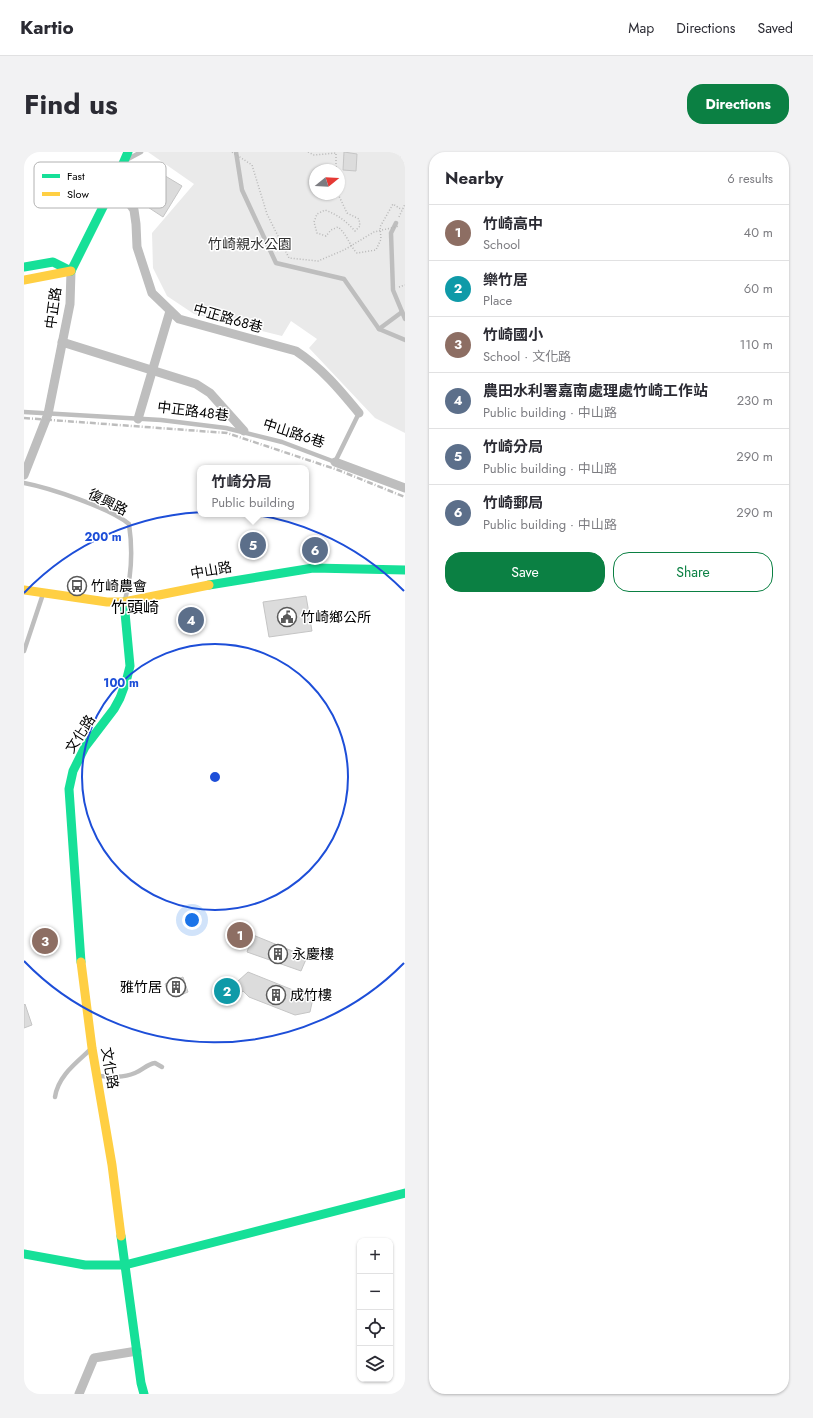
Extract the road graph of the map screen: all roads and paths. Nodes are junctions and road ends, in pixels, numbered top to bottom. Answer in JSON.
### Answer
{"nodes":[{"id":1,"x":128,"y":152,"type":"edge"},
{"id":2,"x":141,"y":152,"type":"edge"},
{"id":3,"x":232,"y":152,"type":"edge"},
{"id":4,"x":236,"y":152,"type":"edge"},
{"id":5,"x":308,"y":152,"type":"edge"},
{"id":6,"x":396,"y":152,"type":"edge"},
{"id":7,"x":336,"y":153,"type":"edge"},
{"id":8,"x":405,"y":160,"type":"edge"},
{"id":9,"x":124,"y":162,"type":"joint"},
{"id":10,"x":336,"y":164,"type":"edge"},
{"id":11,"x":340,"y":200,"type":"edge"},
{"id":12,"x":405,"y":204,"type":"edge"},
{"id":13,"x":102,"y":208,"type":"edge"},
{"id":14,"x":133,"y":208,"type":"edge"},
{"id":15,"x":402,"y":210,"type":"junction"},
{"id":16,"x":398,"y":224,"type":"junction"},
{"id":17,"x":24,"y":267,"type":"edge"},
{"id":18,"x":71,"y":271,"type":"junction"},
{"id":19,"x":24,"y":280,"type":"edge"},
{"id":20,"x":170,"y":311,"type":"junction"},
{"id":21,"x":402,"y":312,"type":"junction"},
{"id":22,"x":405,"y":319,"type":"edge"},
{"id":23,"x":379,"y":329,"type":"junction"},
{"id":24,"x":405,"y":340,"type":"edge"},
{"id":25,"x":62,"y":342,"type":"junction"},
{"id":26,"x":152,"y":370,"type":"junction"},
{"id":27,"x":332,"y":380,"type":"joint"},
{"id":28,"x":24,"y":412,"type":"edge"},
{"id":29,"x":359,"y":413,"type":"joint"},
{"id":30,"x":48,"y":414,"type":"junction"},
{"id":31,"x":138,"y":419,"type":"junction"},
{"id":32,"x":244,"y":432,"type":"junction"},
{"id":33,"x":335,"y":462,"type":"junction"},
{"id":34,"x":24,"y":474,"type":"edge"},
{"id":35,"x":24,"y":483,"type":"edge"},
{"id":36,"x":405,"y":488,"type":"edge"},
{"id":37,"x":405,"y":570,"type":"edge"},
{"id":38,"x":24,"y":590,"type":"edge"},
{"id":39,"x":43,"y":593,"type":"junction"},
{"id":40,"x":124,"y":602,"type":"junction"},
{"id":41,"x":24,"y":651,"type":"edge"},
{"id":42,"x":92,"y":1048,"type":"junction"},
{"id":43,"x":162,"y":1067,"type":"dead end"},
{"id":44,"x":97,"y":1076,"type":"junction"},
{"id":45,"x":55,"y":1097,"type":"dead end"},
{"id":46,"x":405,"y":1193,"type":"edge"},
{"id":47,"x":24,"y":1254,"type":"edge"},
{"id":48,"x":125,"y":1265,"type":"junction"},
{"id":49,"x":137,"y":1351,"type":"junction"},
{"id":50,"x":79,"y":1394,"type":"edge"},
{"id":51,"x":144,"y":1394,"type":"edge"}],
"edges":[{"from":1,"to":9,"type":"street","name":"中正路"},
{"from":2,"to":9,"type":"lane"},
{"from":3,"to":16,"type":"path","bridge":true},
{"from":4,"to":23,"type":"lane"},
{"from":5,"to":7,"type":"path"},
{"from":6,"to":8,"type":"path"},
{"from":7,"to":10,"type":"path"},
{"from":11,"to":15,"type":"path","bridge":true},
{"from":12,"to":15,"type":"path"},
{"from":13,"to":18,"type":"street","name":"中正路"},
{"from":14,"to":20,"type":"street","name":"中正路68巷"},
{"from":15,"to":16,"type":"path"},
{"from":16,"to":21,"type":"lane"},
{"from":17,"to":18,"type":"street"},
{"from":18,"to":19,"type":"street"},
{"from":18,"to":25,"type":"street","name":"中正路"},
{"from":20,"to":26,"type":"street"},
{"from":20,"to":27,"type":"street","name":"中正路68巷"},
{"from":21,"to":22,"type":"lane"},
{"from":21,"to":23,"type":"lane"},
{"from":23,"to":24,"type":"lane"},
{"from":25,"to":26,"type":"street"},
{"from":25,"to":30,"type":"street","name":"中正路"},
{"from":26,"to":31,"type":"street","name":"中正路48巷"},
{"from":26,"to":32,"type":"street"},
{"from":27,"to":29,"type":"street","name":"中山路6巷"},
{"from":28,"to":30,"type":"lane","name":"中正路48巷"},
{"from":29,"to":33,"type":"lane","name":"中山路6巷"},
{"from":30,"to":31,"type":"lane","name":"中正路48巷"},
{"from":30,"to":34,"type":"street","name":"中正路"},
{"from":31,"to":32,"type":"lane","name":"中正路48巷"},
{"from":32,"to":33,"type":"lane","name":"中山路6巷"},
{"from":33,"to":36,"type":"street","name":"中山路6巷"},
{"from":35,"to":40,"type":"lane","name":"復興路"},
{"from":37,"to":40,"type":"street","name":"中山路"},
{"from":38,"to":39,"type":"street","name":"中山路"},
{"from":39,"to":40,"type":"street","name":"中山路"},
{"from":39,"to":41,"type":"lane"},
{"from":40,"to":42,"type":"street","name":"文化路"},
{"from":42,"to":44,"type":"street","name":"文化路"},
{"from":42,"to":45,"type":"lane"},
{"from":43,"to":44,"type":"lane"},
{"from":44,"to":48,"type":"street","name":"文化路"},
{"from":46,"to":48,"type":"street"},
{"from":47,"to":48,"type":"street"},
{"from":48,"to":49,"type":"street","name":"文化路"},
{"from":49,"to":50,"type":"street"},
{"from":49,"to":51,"type":"street","name":"文化路"}]}
